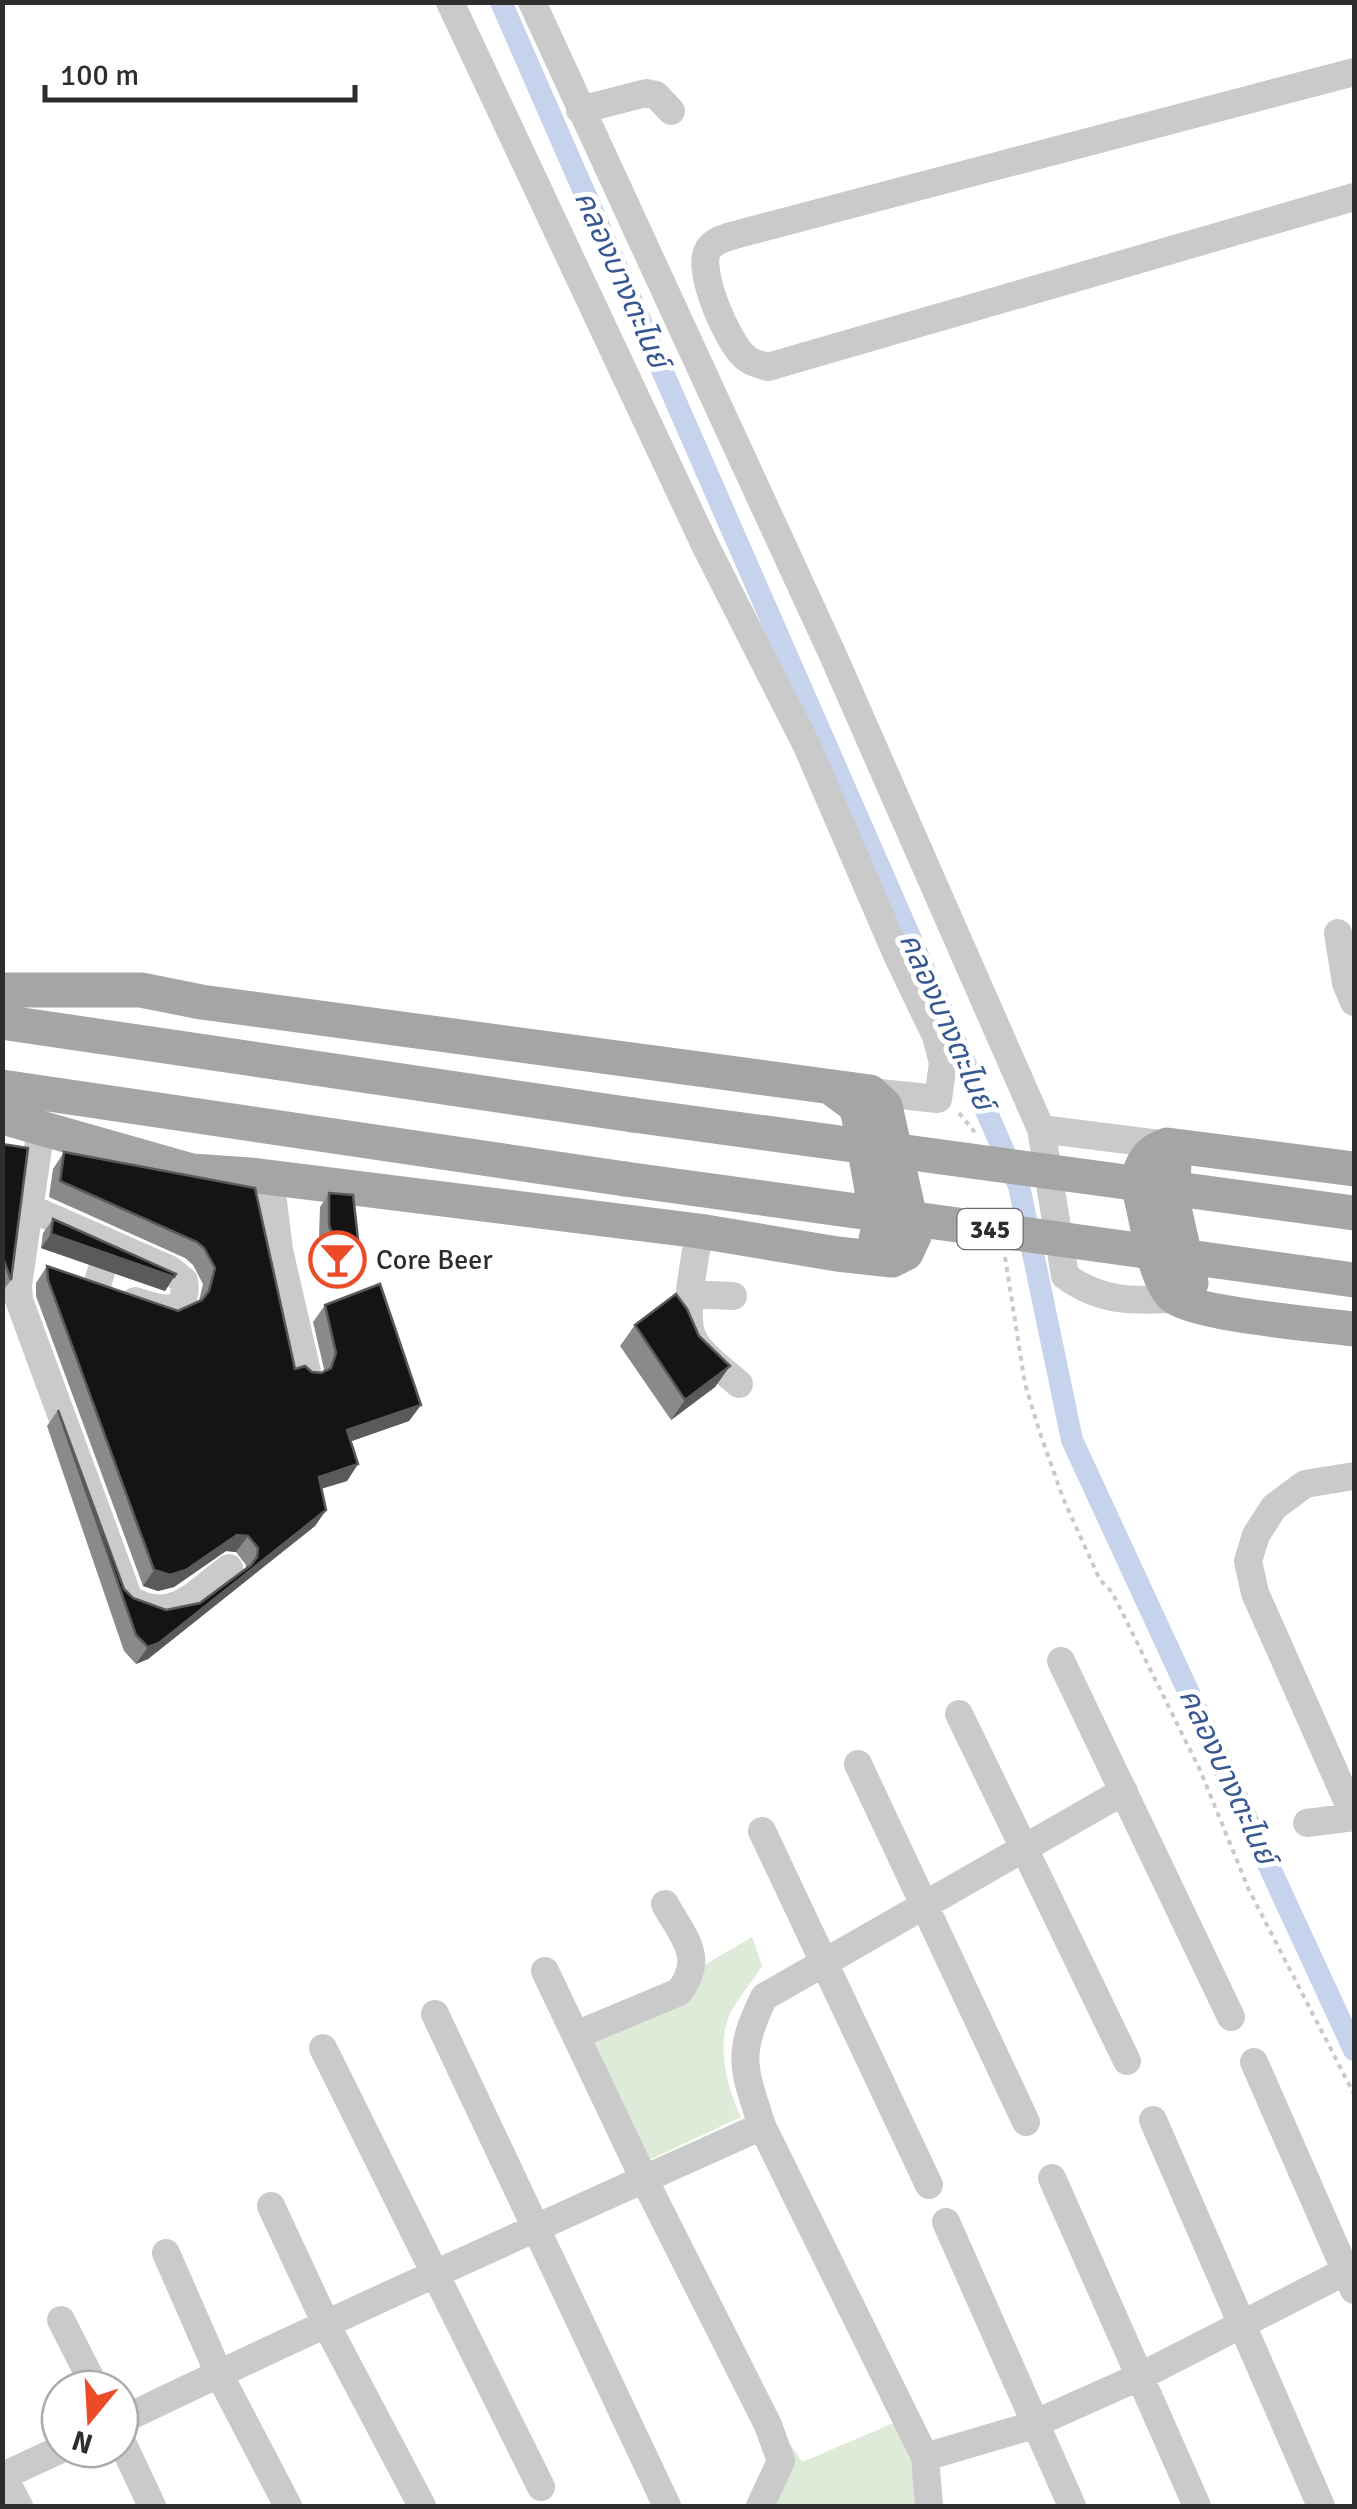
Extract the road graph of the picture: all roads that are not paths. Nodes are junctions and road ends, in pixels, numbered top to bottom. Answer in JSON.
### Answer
{"nodes":[{"id":1,"x":450,"y":2,"type":"edge"},
{"id":2,"x":532,"y":2,"type":"edge"},
{"id":3,"x":1354,"y":72,"type":"edge"},
{"id":4,"x":580,"y":110,"type":"junction"},
{"id":5,"x":671,"y":111,"type":"dead end"},
{"id":6,"x":1354,"y":197,"type":"edge"},
{"id":7,"x":1338,"y":933,"type":"dead end"},
{"id":8,"x":2,"y":990,"type":"edge"},
{"id":9,"x":202,"y":1002,"type":"junction"},
{"id":10,"x":1354,"y":1002,"type":"edge"},
{"id":11,"x":2,"y":1022,"type":"edge"},
{"id":12,"x":196,"y":1050,"type":"junction"},
{"id":13,"x":830,"y":1086,"type":"junction"},
{"id":14,"x":2,"y":1087,"type":"edge"},
{"id":15,"x":870,"y":1092,"type":"junction"},
{"id":16,"x":2,"y":1118,"type":"edge"},
{"id":17,"x":252,"y":1124,"type":"junction"},
{"id":18,"x":41,"y":1128,"type":"junction"},
{"id":19,"x":1041,"y":1129,"type":"junction"},
{"id":20,"x":1166,"y":1145,"type":"junction"},
{"id":21,"x":1210,"y":1150,"type":"junction"},
{"id":22,"x":1354,"y":1169,"type":"edge"},
{"id":23,"x":260,"y":1176,"type":"junction"},
{"id":24,"x":30,"y":1208,"type":"junction"},
{"id":25,"x":1354,"y":1212,"type":"edge"},
{"id":26,"x":699,"y":1230,"type":"junction"},
{"id":27,"x":110,"y":1243,"type":"junction"},
{"id":28,"x":837,"y":1254,"type":"junction"},
{"id":29,"x":1354,"y":1280,"type":"edge"},
{"id":30,"x":692,"y":1294,"type":"junction"},
{"id":31,"x":733,"y":1296,"type":"dead end"},
{"id":32,"x":1174,"y":1298,"type":"junction"},
{"id":33,"x":1209,"y":1308,"type":"junction"},
{"id":34,"x":1354,"y":1329,"type":"edge"},
{"id":35,"x":307,"y":1372,"type":"edge"},
{"id":36,"x":739,"y":1384,"type":"dead end"},
{"id":37,"x":1354,"y":1476,"type":"edge"},
{"id":38,"x":228,"y":1568,"type":"dead end"},
{"id":39,"x":1061,"y":1660,"type":"dead end"},
{"id":40,"x":959,"y":1714,"type":"dead end"},
{"id":41,"x":858,"y":1764,"type":"dead end"},
{"id":42,"x":1124,"y":1791,"type":"junction"},
{"id":43,"x":1354,"y":1816,"type":"edge"},
{"id":44,"x":1306,"y":1823,"type":"dead end"},
{"id":45,"x":762,"y":1831,"type":"dead end"},
{"id":46,"x":1025,"y":1848,"type":"junction"},
{"id":47,"x":665,"y":1904,"type":"dead end"},
{"id":48,"x":925,"y":1905,"type":"junction"},
{"id":49,"x":824,"y":1963,"type":"junction"},
{"id":50,"x":546,"y":1971,"type":"dead end"},
{"id":51,"x":435,"y":2014,"type":"dead end"},
{"id":52,"x":1231,"y":2016,"type":"dead end"},
{"id":53,"x":576,"y":2035,"type":"junction"},
{"id":54,"x":323,"y":2048,"type":"dead end"},
{"id":55,"x":1127,"y":2062,"type":"dead end"},
{"id":56,"x":1254,"y":2062,"type":"dead end"},
{"id":57,"x":1154,"y":2120,"type":"dead end"},
{"id":58,"x":1026,"y":2122,"type":"dead end"},
{"id":59,"x":762,"y":2126,"type":"junction"},
{"id":60,"x":1052,"y":2178,"type":"dead end"},
{"id":61,"x":644,"y":2179,"type":"junction"},
{"id":62,"x":929,"y":2185,"type":"dead end"},
{"id":63,"x":271,"y":2206,"type":"dead end"},
{"id":64,"x":946,"y":2222,"type":"dead end"},
{"id":65,"x":535,"y":2228,"type":"junction"},
{"id":66,"x":166,"y":2253,"type":"dead end"},
{"id":67,"x":436,"y":2272,"type":"junction"},
{"id":68,"x":1350,"y":2280,"type":"edge"},
{"id":69,"x":61,"y":2320,"type":"dead end"},
{"id":70,"x":1240,"y":2325,"type":"junction"},
{"id":71,"x":327,"y":2326,"type":"junction"},
{"id":72,"x":86,"y":2369,"type":"edge"},
{"id":73,"x":219,"y":2374,"type":"junction"},
{"id":74,"x":1139,"y":2377,"type":"junction"},
{"id":75,"x":140,"y":2412,"type":"edge"},
{"id":76,"x":1034,"y":2423,"type":"junction"},
{"id":77,"x":925,"y":2457,"type":"junction"},
{"id":78,"x":40,"y":2458,"type":"edge"},
{"id":79,"x":135,"y":2469,"type":"edge"},
{"id":80,"x":3,"y":2475,"type":"edge"},
{"id":81,"x":540,"y":2487,"type":"dead end"},
{"id":82,"x":18,"y":2506,"type":"edge"},
{"id":83,"x":152,"y":2506,"type":"edge"},
{"id":84,"x":288,"y":2506,"type":"edge"},
{"id":85,"x":422,"y":2506,"type":"edge"},
{"id":86,"x":667,"y":2506,"type":"edge"},
{"id":87,"x":760,"y":2506,"type":"edge"},
{"id":88,"x":929,"y":2506,"type":"edge"},
{"id":89,"x":1072,"y":2506,"type":"edge"},
{"id":90,"x":1196,"y":2506,"type":"edge"},
{"id":91,"x":1320,"y":2506,"type":"edge"}],
"edges":[{"from":1,"to":15,"type":"street"},
{"from":2,"to":4,"type":"street"},
{"from":3,"to":6,"type":"street"},
{"from":4,"to":5,"type":"street"},
{"from":4,"to":19,"type":"street"},
{"from":7,"to":10,"type":"street"},
{"from":8,"to":9,"type":"main road"},
{"from":9,"to":12,"type":"main road"},
{"from":9,"to":13,"type":"main road"},
{"from":11,"to":12,"type":"main road","number":"345"},
{"from":12,"to":25,"type":"main road","number":"345","bridge":true},
{"from":13,"to":15,"type":"main road"},
{"from":13,"to":28,"type":"main road"},
{"from":14,"to":17,"type":"main road","number":"345"},
{"from":15,"to":28,"type":"main road"},
{"from":16,"to":18,"type":"main road"},
{"from":17,"to":23,"type":"main road"},
{"from":17,"to":29,"type":"main road","number":"345","bridge":true},
{"from":18,"to":23,"type":"main road"},
{"from":18,"to":24,"type":"street"},
{"from":19,"to":20,"type":"street"},
{"from":19,"to":32,"type":"street"},
{"from":20,"to":21,"type":"main road"},
{"from":20,"to":32,"type":"main road"},
{"from":21,"to":22,"type":"main road"},
{"from":21,"to":33,"type":"main road"},
{"from":23,"to":26,"type":"main road"},
{"from":23,"to":35,"type":"street"},
{"from":24,"to":27,"type":"street"},
{"from":24,"to":38,"type":"street"},
{"from":26,"to":28,"type":"main road"},
{"from":26,"to":30,"type":"street"},
{"from":27,"to":27,"type":"street"},
{"from":30,"to":31,"type":"street"},
{"from":30,"to":36,"type":"street"},
{"from":32,"to":33,"type":"main road"},
{"from":33,"to":34,"type":"main road"},
{"from":37,"to":43,"type":"street"},
{"from":39,"to":42,"type":"street"},
{"from":40,"to":46,"type":"street"},
{"from":41,"to":48,"type":"street"},
{"from":42,"to":46,"type":"street"},
{"from":42,"to":52,"type":"street"},
{"from":43,"to":44,"type":"street"},
{"from":45,"to":49,"type":"street"},
{"from":46,"to":48,"type":"street"},
{"from":46,"to":55,"type":"street"},
{"from":47,"to":53,"type":"street"},
{"from":48,"to":49,"type":"street"},
{"from":48,"to":58,"type":"street"},
{"from":49,"to":59,"type":"street"},
{"from":49,"to":62,"type":"street"},
{"from":50,"to":53,"type":"street"},
{"from":51,"to":65,"type":"street"},
{"from":53,"to":61,"type":"street"},
{"from":54,"to":67,"type":"street"},
{"from":56,"to":68,"type":"street"},
{"from":57,"to":70,"type":"street"},
{"from":59,"to":61,"type":"street"},
{"from":59,"to":77,"type":"street"},
{"from":60,"to":74,"type":"street"},
{"from":61,"to":65,"type":"street"},
{"from":61,"to":87,"type":"street"},
{"from":63,"to":71,"type":"street"},
{"from":64,"to":76,"type":"street"},
{"from":65,"to":67,"type":"street"},
{"from":65,"to":86,"type":"street"},
{"from":66,"to":73,"type":"street"},
{"from":67,"to":71,"type":"street"},
{"from":67,"to":81,"type":"street"},
{"from":68,"to":70,"type":"street"},
{"from":69,"to":72,"type":"street"},
{"from":70,"to":74,"type":"street"},
{"from":70,"to":91,"type":"street"},
{"from":71,"to":73,"type":"street"},
{"from":71,"to":85,"type":"street"},
{"from":73,"to":75,"type":"street"},
{"from":73,"to":84,"type":"street"},
{"from":74,"to":76,"type":"street"},
{"from":74,"to":90,"type":"street"},
{"from":76,"to":77,"type":"street"},
{"from":76,"to":89,"type":"street"},
{"from":77,"to":88,"type":"street"},
{"from":78,"to":80,"type":"street"},
{"from":79,"to":83,"type":"street"},
{"from":80,"to":82,"type":"street"}]}
